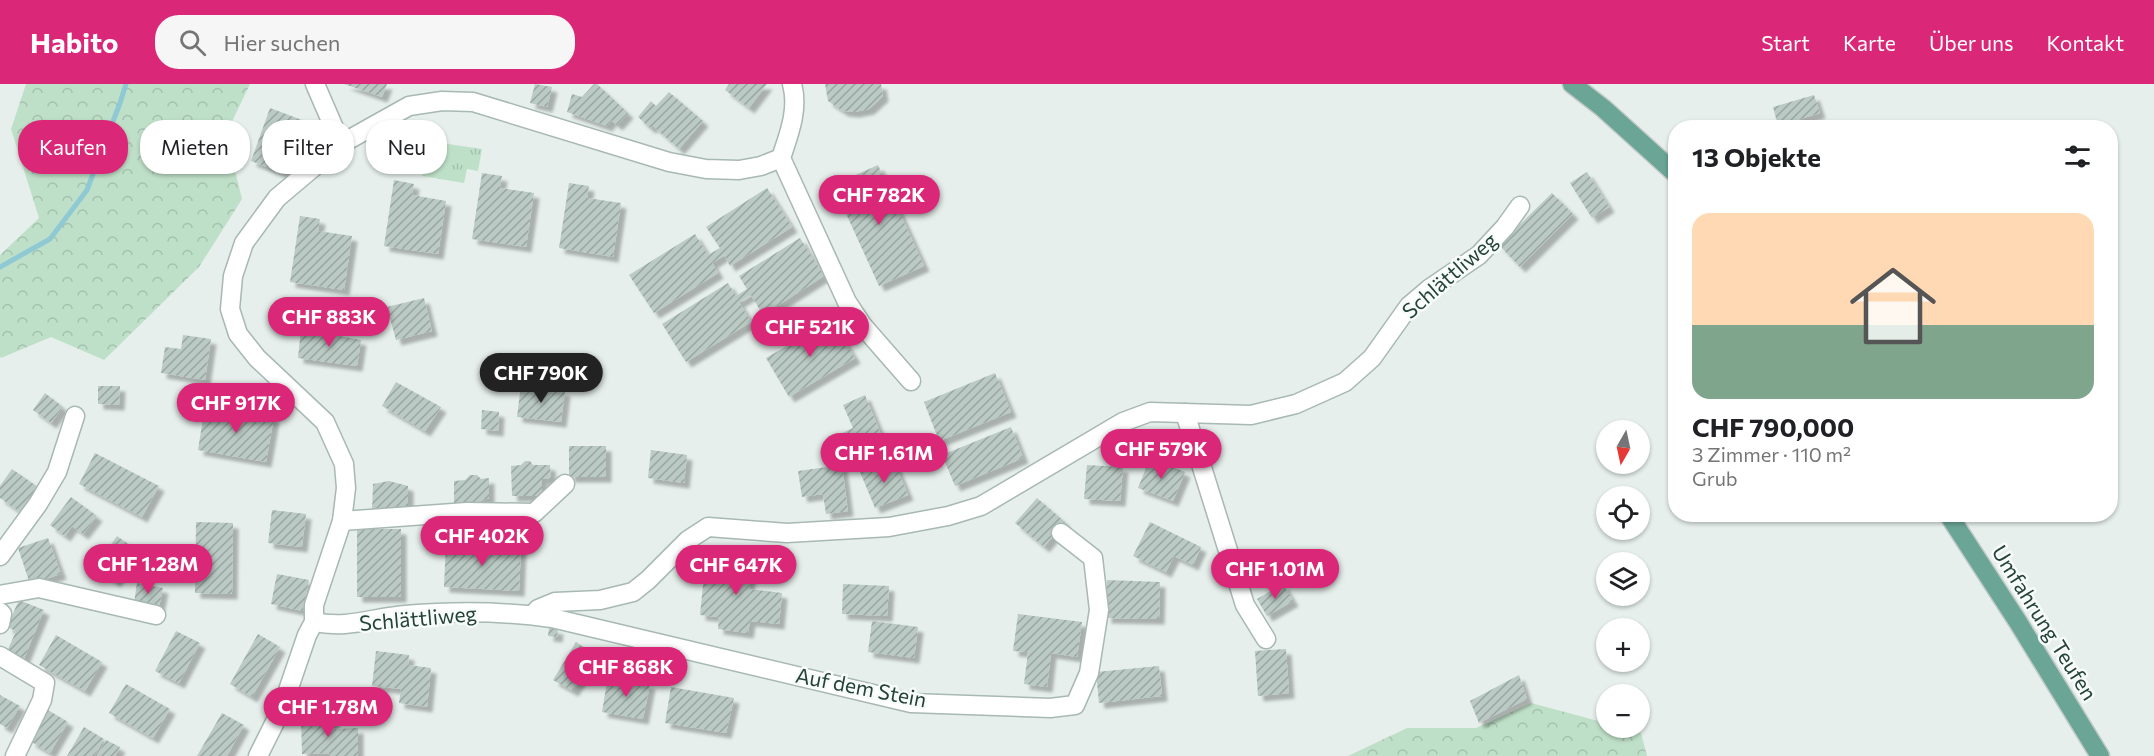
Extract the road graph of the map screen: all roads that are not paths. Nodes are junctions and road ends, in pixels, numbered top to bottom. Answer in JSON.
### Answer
{"nodes":[{"id":1,"x":315,"y":84,"type":"edge"},
{"id":2,"x":792,"y":84,"type":"edge"},
{"id":3,"x":1572,"y":84,"type":"edge"},
{"id":4,"x":331,"y":120,"type":"edge"},
{"id":5,"x":354,"y":137,"type":"edge"},
{"id":6,"x":781,"y":158,"type":"junction"},
{"id":7,"x":1668,"y":167,"type":"edge"},
{"id":8,"x":305,"y":174,"type":"edge"},
{"id":9,"x":1520,"y":206,"type":"dead end"},
{"id":10,"x":911,"y":381,"type":"dead end"},
{"id":11,"x":1185,"y":412,"type":"junction"},
{"id":12,"x":75,"y":416,"type":"dead end"},
{"id":13,"x":565,"y":484,"type":"dead end"},
{"id":14,"x":342,"y":521,"type":"junction"},
{"id":15,"x":1953,"y":522,"type":"edge"},
{"id":16,"x":1061,"y":533,"type":"dead end"},
{"id":17,"x":0,"y":556,"type":"edge"},
{"id":18,"x":0,"y":595,"type":"edge"},
{"id":19,"x":0,"y":612,"type":"edge"},
{"id":20,"x":156,"y":615,"type":"dead end"},
{"id":21,"x":533,"y":615,"type":"junction"},
{"id":22,"x":314,"y":622,"type":"junction"},
{"id":23,"x":0,"y":624,"type":"edge"},
{"id":24,"x":1266,"y":639,"type":"dead end"},
{"id":25,"x":0,"y":656,"type":"edge"},
{"id":26,"x":15,"y":756,"type":"edge"},
{"id":27,"x":258,"y":756,"type":"edge"},
{"id":28,"x":2100,"y":756,"type":"edge"}],
"edges":[{"from":1,"to":4,"type":"street"},
{"from":2,"to":6,"type":"street"},
{"from":3,"to":7,"type":"main road"},
{"from":5,"to":6,"type":"street"},
{"from":6,"to":10,"type":"street"},
{"from":8,"to":14,"type":"street"},
{"from":9,"to":11,"type":"street","name":"Schlättliweg"},
{"from":11,"to":21,"type":"street","name":"Schlättliweg"},
{"from":11,"to":24,"type":"street"},
{"from":12,"to":17,"type":"street"},
{"from":13,"to":14,"type":"street"},
{"from":14,"to":22,"type":"street"},
{"from":15,"to":28,"type":"main road","name":"Umfahrung Teufen"},
{"from":16,"to":21,"type":"street","name":"Auf dem Stein"},
{"from":18,"to":20,"type":"street"},
{"from":19,"to":23,"type":"street"},
{"from":21,"to":22,"type":"street","name":"Schlättliweg"},
{"from":22,"to":27,"type":"street"},
{"from":25,"to":26,"type":"street"}]}
